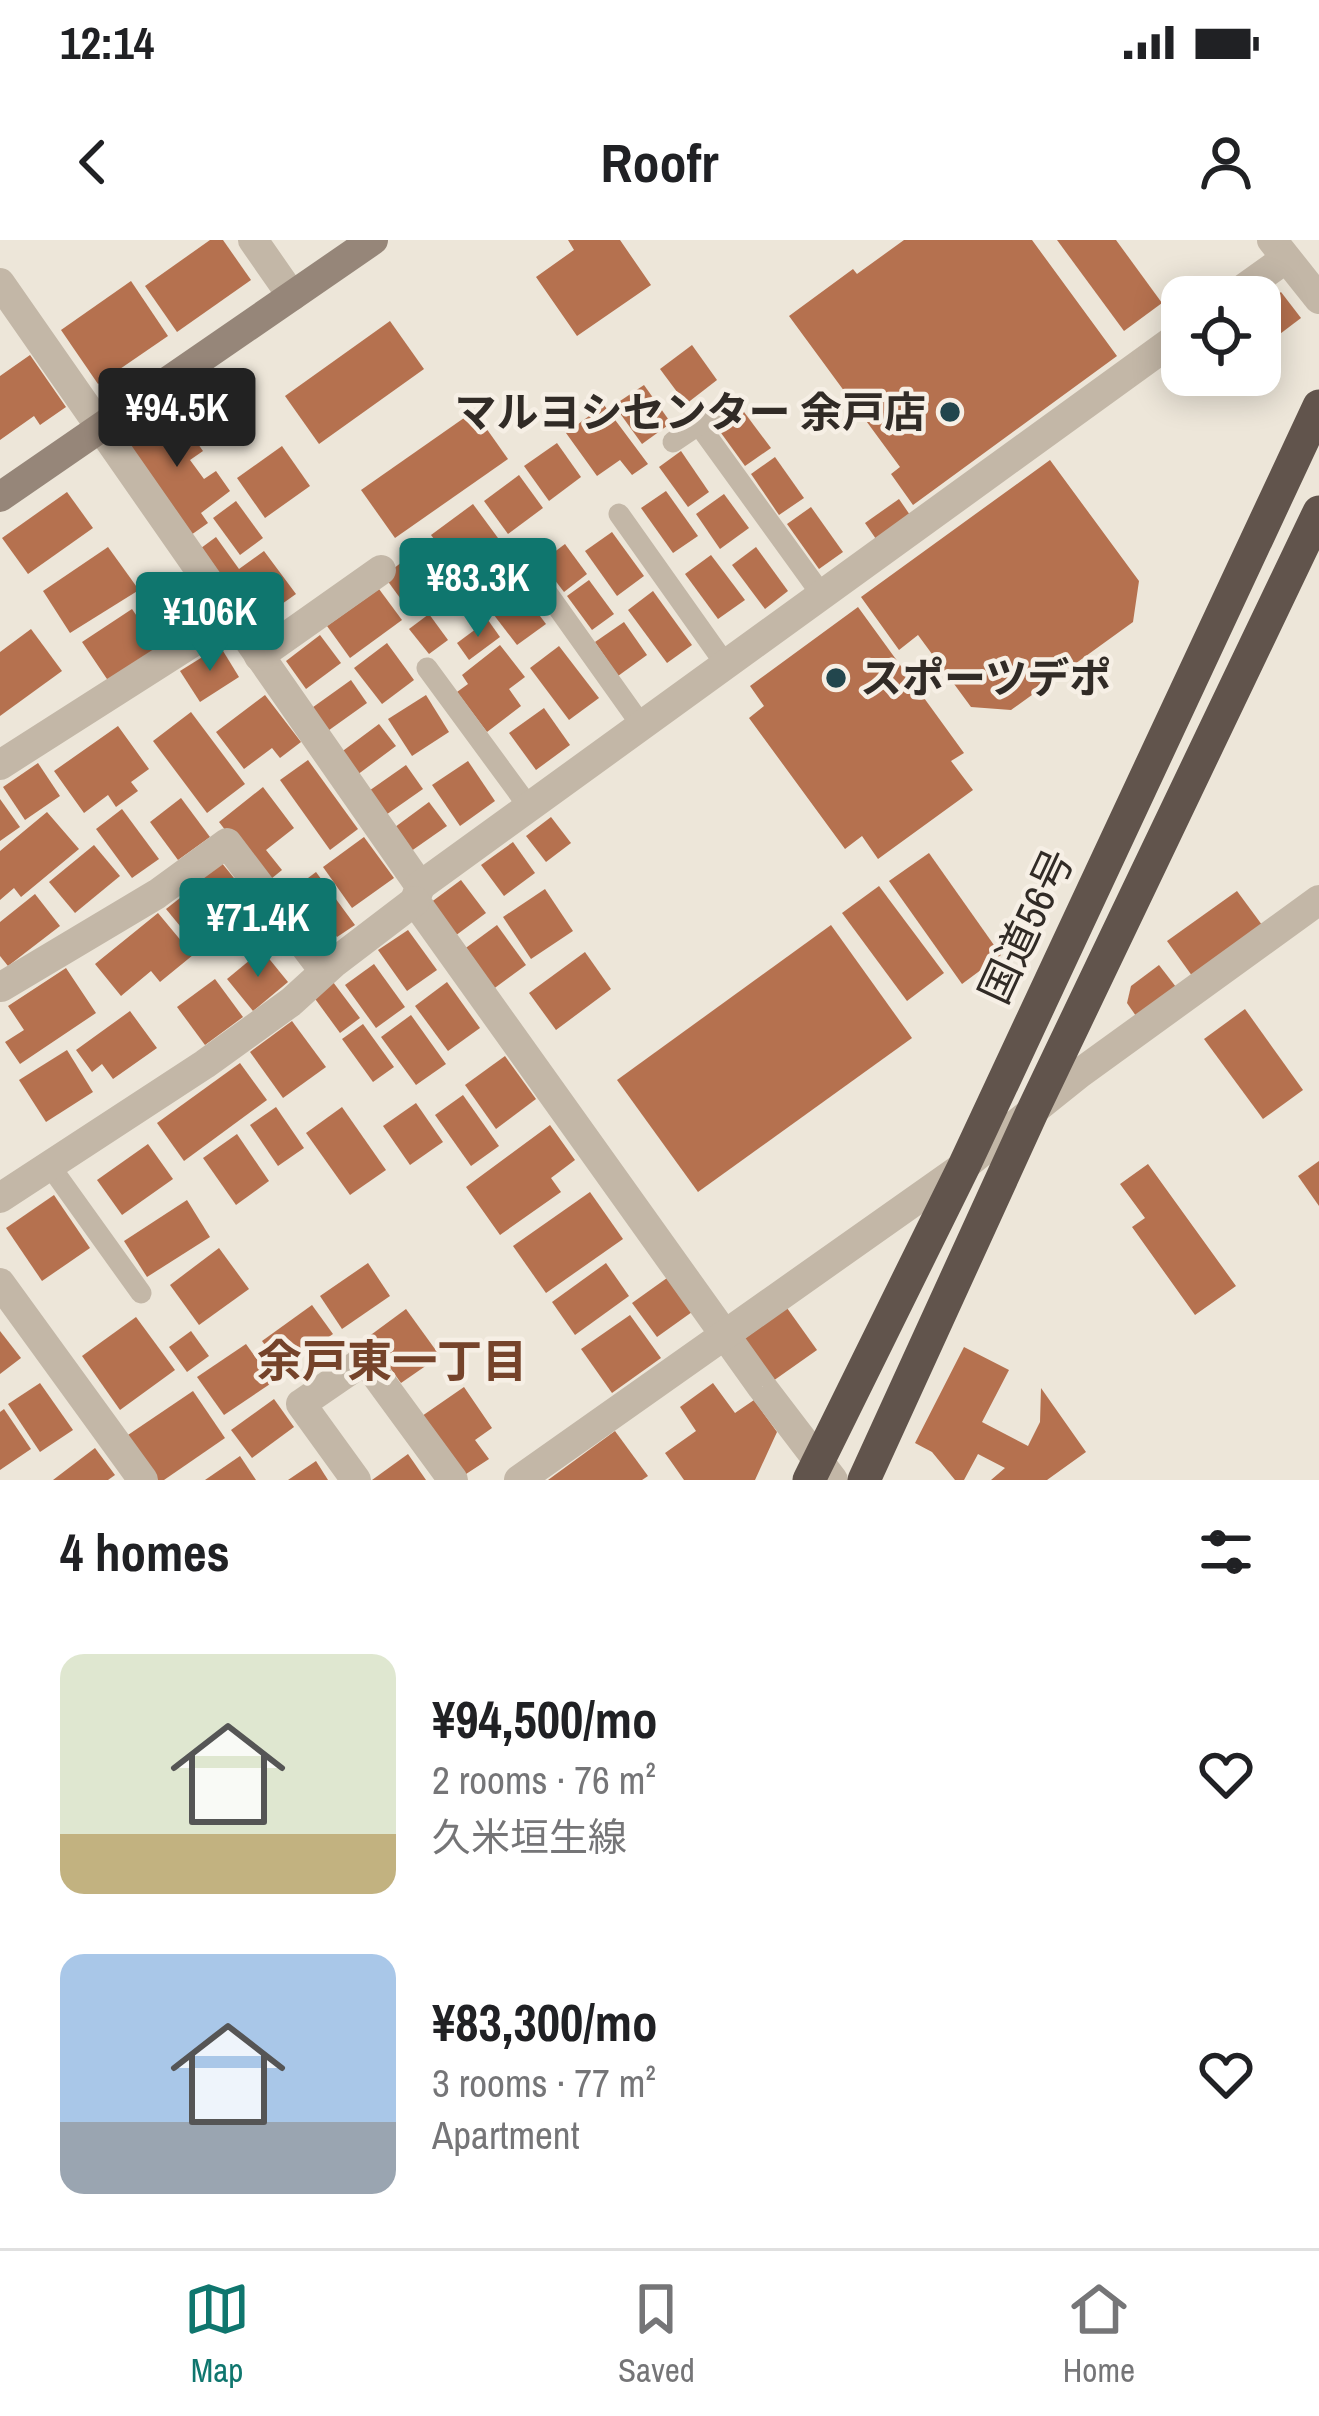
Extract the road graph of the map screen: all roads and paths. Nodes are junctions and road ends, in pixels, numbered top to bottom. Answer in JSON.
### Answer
{"nodes":[{"id":1,"x":253,"y":240,"type":"edge"},
{"id":2,"x":374,"y":240,"type":"edge"},
{"id":3,"x":1278,"y":249,"type":"edge"},
{"id":4,"x":1252,"y":276,"type":"edge"},
{"id":5,"x":0,"y":284,"type":"edge"},
{"id":6,"x":292,"y":296,"type":"junction"},
{"id":7,"x":1319,"y":299,"type":"edge"},
{"id":8,"x":1161,"y":349,"type":"edge"},
{"id":9,"x":1319,"y":406,"type":"edge"},
{"id":10,"x":722,"y":409,"type":"dead end"},
{"id":11,"x":699,"y":425,"type":"junction"},
{"id":12,"x":99,"y":428,"type":"junction"},
{"id":13,"x":673,"y":442,"type":"dead end"},
{"id":14,"x":0,"y":497,"type":"edge"},
{"id":15,"x":1319,"y":512,"type":"edge"},
{"id":16,"x":619,"y":514,"type":"dead end"},
{"id":17,"x":381,"y":570,"type":"dead end"},
{"id":18,"x":531,"y":570,"type":"dead end"},
{"id":19,"x":822,"y":595,"type":"junction"},
{"id":20,"x":232,"y":617,"type":"junction"},
{"id":21,"x":259,"y":656,"type":"junction"},
{"id":22,"x":726,"y":664,"type":"junction"},
{"id":23,"x":427,"y":668,"type":"dead end"},
{"id":24,"x":642,"y":726,"type":"junction"},
{"id":25,"x":0,"y":765,"type":"edge"},
{"id":26,"x":529,"y":807,"type":"junction"},
{"id":27,"x":418,"y":894,"type":"junction"},
{"id":28,"x":1319,"y":900,"type":"edge"},
{"id":29,"x":324,"y":971,"type":"junction"},
{"id":30,"x":0,"y":986,"type":"edge"},
{"id":31,"x":1034,"y":1108,"type":"junction"},
{"id":32,"x":50,"y":1166,"type":"junction"},
{"id":33,"x":964,"y":1166,"type":"junction"},
{"id":34,"x":0,"y":1198,"type":"edge"},
{"id":35,"x":0,"y":1283,"type":"edge"},
{"id":36,"x":141,"y":1293,"type":"dead end"},
{"id":37,"x":725,"y":1333,"type":"junction"},
{"id":38,"x":820,"y":1473,"type":"edge"},
{"id":39,"x":143,"y":1480,"type":"edge"},
{"id":40,"x":356,"y":1480,"type":"edge"},
{"id":41,"x":453,"y":1480,"type":"edge"},
{"id":42,"x":519,"y":1480,"type":"edge"},
{"id":43,"x":864,"y":1480,"type":"edge"}],
"edges":[{"from":1,"to":6,"type":"street"},
{"from":2,"to":6,"type":"main road"},
{"from":3,"to":4,"type":"street"},
{"from":3,"to":7,"type":"street"},
{"from":5,"to":12,"type":"street"},
{"from":6,"to":12,"type":"main road"},
{"from":8,"to":19,"type":"street"},
{"from":9,"to":33,"type":"highway","name":"国道56号"},
{"from":10,"to":11,"type":"lane"},
{"from":11,"to":13,"type":"lane"},
{"from":11,"to":19,"type":"lane"},
{"from":12,"to":14,"type":"main road"},
{"from":12,"to":20,"type":"street"},
{"from":15,"to":31,"type":"highway","name":"国道56号"},
{"from":16,"to":22,"type":"lane"},
{"from":17,"to":21,"type":"street"},
{"from":18,"to":24,"type":"lane"},
{"from":19,"to":22,"type":"street"},
{"from":20,"to":21,"type":"street"},
{"from":20,"to":25,"type":"street"},
{"from":21,"to":27,"type":"street"},
{"from":22,"to":24,"type":"street"},
{"from":23,"to":26,"type":"lane"},
{"from":24,"to":26,"type":"street"},
{"from":26,"to":27,"type":"street"},
{"from":27,"to":29,"type":"street"},
{"from":27,"to":37,"type":"street"},
{"from":28,"to":31,"type":"street"},
{"from":29,"to":30,"type":"street"},
{"from":29,"to":32,"type":"street"},
{"from":31,"to":33,"type":"street"},
{"from":31,"to":43,"type":"highway","name":"国道56号"},
{"from":32,"to":34,"type":"street"},
{"from":32,"to":36,"type":"lane"},
{"from":33,"to":37,"type":"street"},
{"from":33,"to":38,"type":"highway","name":"国道56号"},
{"from":35,"to":39,"type":"street"},
{"from":37,"to":38,"type":"street"},
{"from":37,"to":42,"type":"street"},
{"from":40,"to":41,"type":"street"}]}
